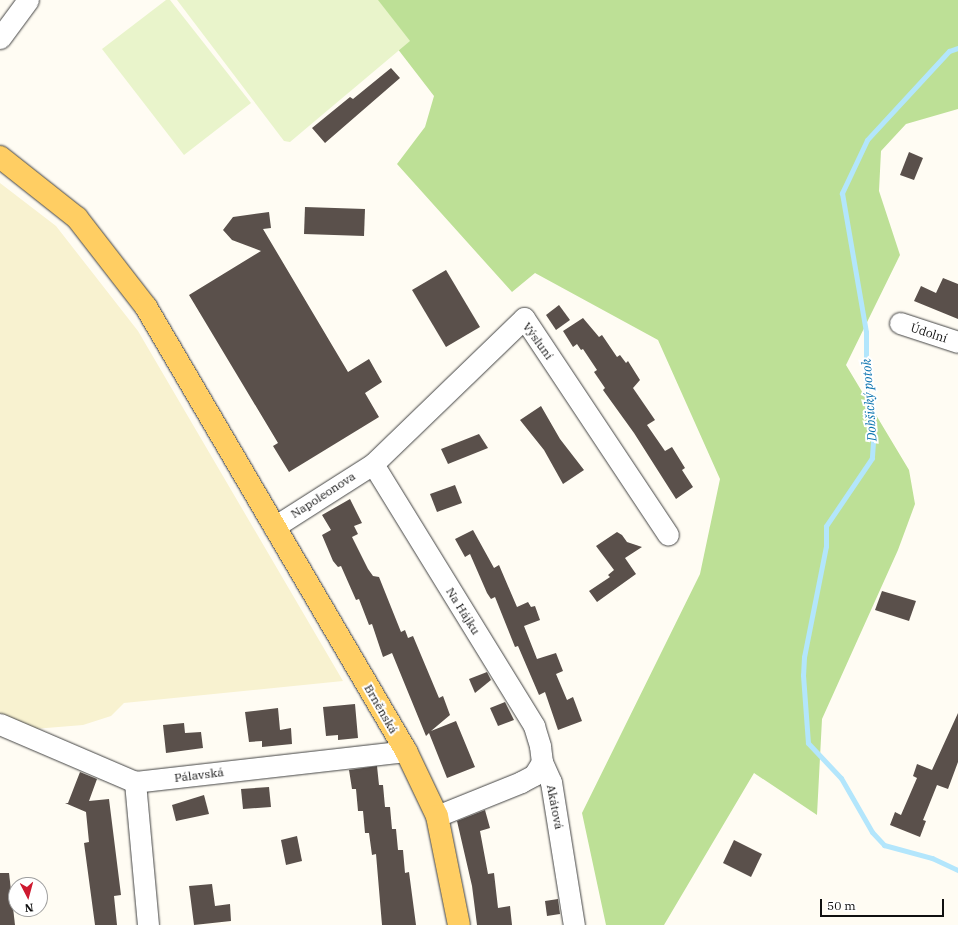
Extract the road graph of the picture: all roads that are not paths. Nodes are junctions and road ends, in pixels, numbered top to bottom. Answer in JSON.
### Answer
{"nodes":[{"id":1,"x":28,"y":0,"type":"edge"},
{"id":2,"x":0,"y":38,"type":"edge"},
{"id":3,"x":0,"y":157,"type":"edge"},
{"id":4,"x":900,"y":323,"type":"dead end"},
{"id":5,"x":958,"y":342,"type":"edge"},
{"id":6,"x":373,"y":464,"type":"junction"},
{"id":7,"x":274,"y":527,"type":"junction"},
{"id":8,"x":668,"y":535,"type":"dead end"},
{"id":9,"x":0,"y":724,"type":"edge"},
{"id":10,"x":406,"y":751,"type":"junction"},
{"id":11,"x":542,"y":762,"type":"junction"},
{"id":12,"x":135,"y":782,"type":"junction"},
{"id":13,"x":437,"y":816,"type":"junction"},
{"id":14,"x":148,"y":925,"type":"edge"},
{"id":15,"x":459,"y":925,"type":"edge"},
{"id":16,"x":574,"y":925,"type":"edge"}],
"edges":[{"from":1,"to":2,"type":"street"},
{"from":3,"to":7,"type":"main road","name":"Brněnská"},
{"from":4,"to":5,"type":"street","name":"Údolní"},
{"from":6,"to":7,"type":"street","name":"Napoleonova"},
{"from":6,"to":8,"type":"street","name":"Výsluní"},
{"from":6,"to":11,"type":"street","name":"Na Hájku"},
{"from":7,"to":10,"type":"main road","name":"Brněnská"},
{"from":9,"to":12,"type":"street"},
{"from":10,"to":12,"type":"street","name":"Pálavská"},
{"from":10,"to":13,"type":"main road","name":"Brněnská"},
{"from":11,"to":13,"type":"street","name":"Akátová"},
{"from":11,"to":16,"type":"street","name":"Akátová"},
{"from":12,"to":14,"type":"street"},
{"from":13,"to":15,"type":"main road","name":"Brněnská"}]}
